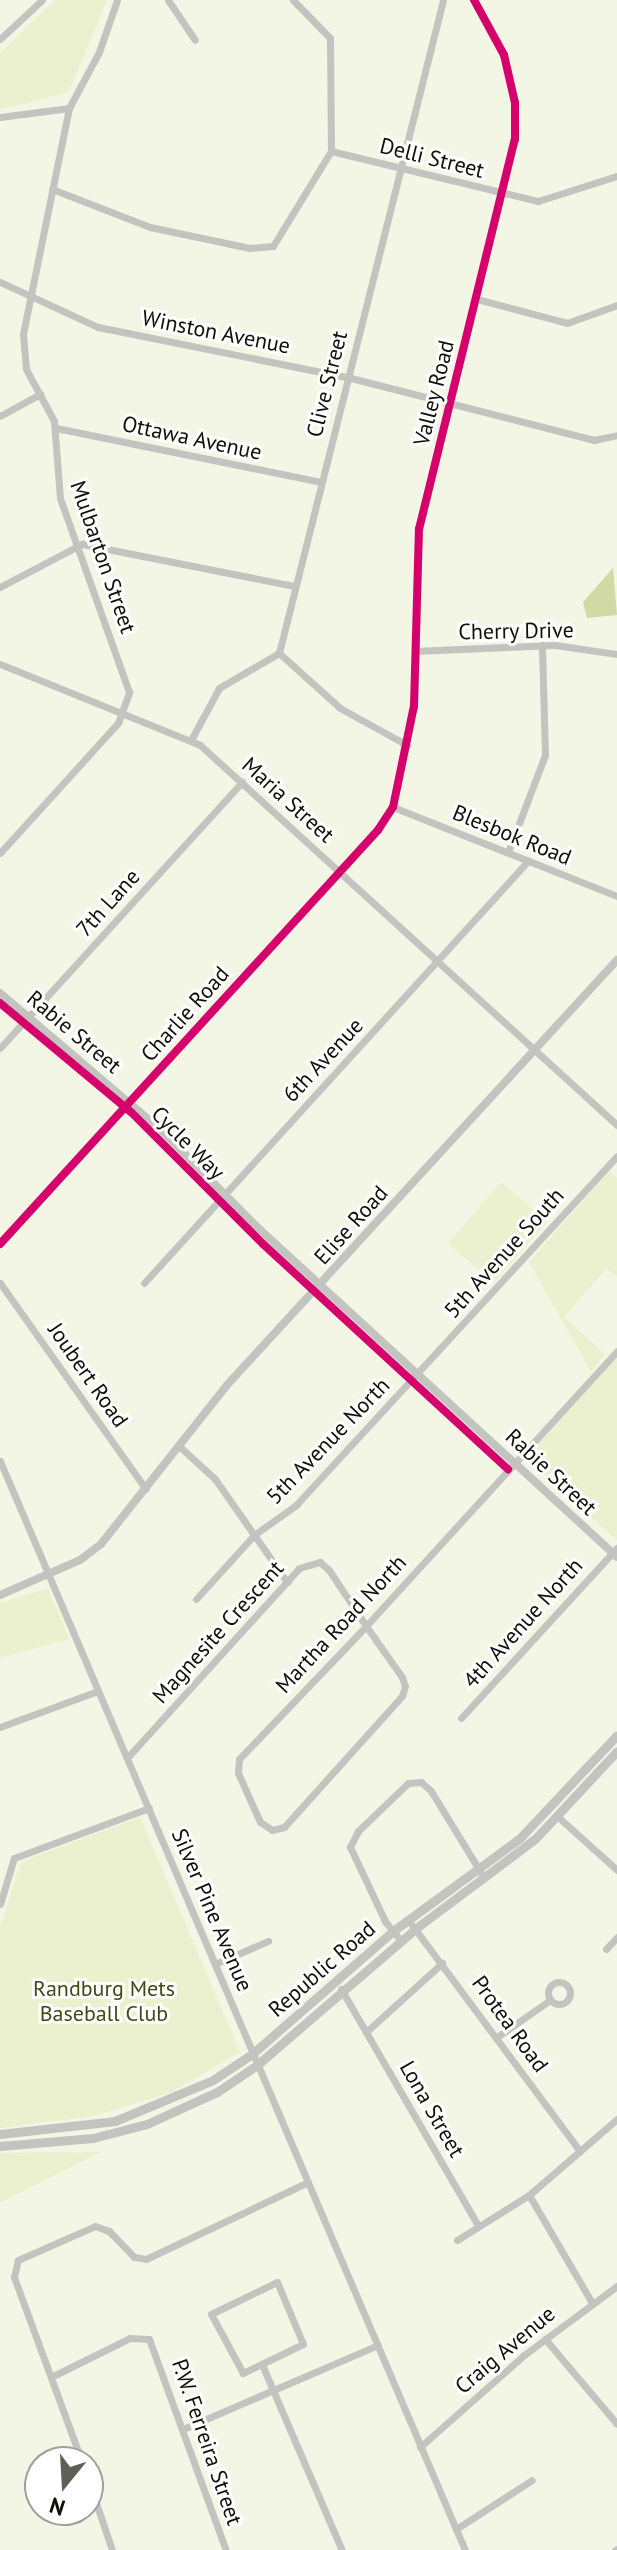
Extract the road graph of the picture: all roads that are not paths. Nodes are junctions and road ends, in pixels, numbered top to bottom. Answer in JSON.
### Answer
{"nodes":[{"id":1,"x":42,"y":0,"type":"edge"},
{"id":2,"x":117,"y":0,"type":"edge"},
{"id":3,"x":168,"y":0,"type":"edge"},
{"id":4,"x":293,"y":0,"type":"edge"},
{"id":5,"x":443,"y":0,"type":"edge"},
{"id":6,"x":474,"y":0,"type":"edge"},
{"id":7,"x":0,"y":39,"type":"edge"},
{"id":8,"x":195,"y":40,"type":"dead end"},
{"id":9,"x":69,"y":108,"type":"junction"},
{"id":10,"x":0,"y":117,"type":"edge"},
{"id":11,"x":331,"y":151,"type":"junction"},
{"id":12,"x":401,"y":168,"type":"junction"},
{"id":13,"x":617,"y":176,"type":"edge"},
{"id":14,"x":52,"y":189,"type":"junction"},
{"id":15,"x":504,"y":194,"type":"junction"},
{"id":16,"x":0,"y":282,"type":"edge"},
{"id":17,"x":29,"y":297,"type":"junction"},
{"id":18,"x":477,"y":299,"type":"junction"},
{"id":19,"x":617,"y":305,"type":"edge"},
{"id":20,"x":347,"y":377,"type":"junction"},
{"id":21,"x":40,"y":394,"type":"junction"},
{"id":22,"x":451,"y":404,"type":"junction"},
{"id":23,"x":0,"y":416,"type":"edge"},
{"id":24,"x":56,"y":428,"type":"junction"},
{"id":25,"x":617,"y":435,"type":"edge"},
{"id":26,"x":321,"y":482,"type":"junction"},
{"id":27,"x":78,"y":545,"type":"junction"},
{"id":28,"x":295,"y":586,"type":"junction"},
{"id":29,"x":0,"y":587,"type":"edge"},
{"id":30,"x":542,"y":645,"type":"junction"},
{"id":31,"x":415,"y":651,"type":"junction"},
{"id":32,"x":279,"y":653,"type":"junction"},
{"id":33,"x":617,"y":654,"type":"edge"},
{"id":34,"x":0,"y":664,"type":"edge"},
{"id":35,"x":125,"y":713,"type":"junction"},
{"id":36,"x":191,"y":740,"type":"junction"},
{"id":37,"x":407,"y":745,"type":"junction"},
{"id":38,"x":242,"y":782,"type":"junction"},
{"id":39,"x":393,"y":807,"type":"junction"},
{"id":40,"x":508,"y":852,"type":"junction"},
{"id":41,"x":0,"y":853,"type":"edge"},
{"id":42,"x":528,"y":861,"type":"junction"},
{"id":43,"x":340,"y":871,"type":"junction"},
{"id":44,"x":617,"y":896,"type":"edge"},
{"id":45,"x":617,"y":960,"type":"edge"},
{"id":46,"x":438,"y":962,"type":"junction"},
{"id":47,"x":0,"y":993,"type":"edge"},
{"id":48,"x":28,"y":1018,"type":"junction"},
{"id":49,"x":0,"y":1048,"type":"edge"},
{"id":50,"x":535,"y":1050,"type":"junction"},
{"id":51,"x":129,"y":1102,"type":"junction"},
{"id":52,"x":617,"y":1125,"type":"edge"},
{"id":53,"x":617,"y":1156,"type":"edge"},
{"id":54,"x":224,"y":1194,"type":"junction"},
{"id":55,"x":0,"y":1244,"type":"edge"},
{"id":56,"x":0,"y":1283,"type":"edge"},
{"id":57,"x":144,"y":1283,"type":"dead end"},
{"id":58,"x":320,"y":1285,"type":"junction"},
{"id":59,"x":617,"y":1351,"type":"edge"},
{"id":60,"x":417,"y":1374,"type":"junction"},
{"id":61,"x":179,"y":1446,"type":"junction"},
{"id":62,"x":0,"y":1461,"type":"edge"},
{"id":63,"x":514,"y":1462,"type":"junction"},
{"id":64,"x":146,"y":1489,"type":"junction"},
{"id":65,"x":254,"y":1535,"type":"junction"},
{"id":66,"x":615,"y":1552,"type":"edge"},
{"id":67,"x":48,"y":1574,"type":"junction"},
{"id":68,"x":287,"y":1582,"type":"junction"},
{"id":69,"x":0,"y":1595,"type":"edge"},
{"id":70,"x":196,"y":1599,"type":"dead end"},
{"id":71,"x":366,"y":1626,"type":"junction"},
{"id":72,"x":98,"y":1691,"type":"junction"},
{"id":73,"x":461,"y":1718,"type":"dead end"},
{"id":74,"x":0,"y":1727,"type":"edge"},
{"id":75,"x":617,"y":1735,"type":"edge"},
{"id":76,"x":617,"y":1751,"type":"edge"},
{"id":77,"x":127,"y":1758,"type":"junction"},
{"id":78,"x":149,"y":1808,"type":"junction"},
{"id":79,"x":557,"y":1816,"type":"junction"},
{"id":80,"x":260,"y":1822,"type":"joint"},
{"id":81,"x":477,"y":1868,"type":"junction"},
{"id":82,"x":617,"y":1870,"type":"edge"},
{"id":83,"x":485,"y":1878,"type":"junction"},
{"id":84,"x":0,"y":1904,"type":"edge"},
{"id":85,"x":412,"y":1924,"type":"junction"},
{"id":86,"x":393,"y":1931,"type":"junction"},
{"id":87,"x":617,"y":1937,"type":"edge"},
{"id":88,"x":268,"y":1941,"type":"dead end"},
{"id":89,"x":401,"y":1941,"type":"junction"},
{"id":90,"x":606,"y":1949,"type":"dead end"},
{"id":91,"x":442,"y":1963,"type":"junction"},
{"id":92,"x":215,"y":1964,"type":"junction"},
{"id":93,"x":341,"y":1989,"type":"junction"},
{"id":94,"x":550,"y":2000,"type":"dead end"},
{"id":95,"x":366,"y":2032,"type":"junction"},
{"id":96,"x":497,"y":2037,"type":"junction"},
{"id":97,"x":252,"y":2054,"type":"junction"},
{"id":98,"x":257,"y":2065,"type":"junction"},
{"id":99,"x":617,"y":2119,"type":"edge"},
{"id":100,"x":0,"y":2134,"type":"edge"},
{"id":101,"x":0,"y":2146,"type":"edge"},
{"id":102,"x":580,"y":2151,"type":"junction"},
{"id":103,"x":308,"y":2182,"type":"junction"},
{"id":104,"x":529,"y":2195,"type":"junction"},
{"id":105,"x":478,"y":2225,"type":"junction"},
{"id":106,"x":457,"y":2240,"type":"dead end"},
{"id":107,"x":617,"y":2286,"type":"edge"},
{"id":108,"x":592,"y":2303,"type":"junction"},
{"id":109,"x":545,"y":2339,"type":"junction"},
{"id":110,"x":378,"y":2345,"type":"junction"},
{"id":111,"x":263,"y":2367,"type":"junction"},
{"id":112,"x":53,"y":2376,"type":"junction"},
{"id":113,"x":273,"y":2390,"type":"junction"},
{"id":114,"x":617,"y":2424,"type":"edge"},
{"id":115,"x":183,"y":2429,"type":"junction"},
{"id":116,"x":77,"y":2446,"type":"edge"},
{"id":117,"x":420,"y":2447,"type":"junction"},
{"id":118,"x":532,"y":2480,"type":"dead end"},
{"id":119,"x":104,"y":2526,"type":"edge"},
{"id":120,"x":456,"y":2529,"type":"junction"},
{"id":121,"x":112,"y":2550,"type":"edge"},
{"id":122,"x":226,"y":2550,"type":"edge"},
{"id":123,"x":342,"y":2550,"type":"edge"},
{"id":124,"x":465,"y":2550,"type":"edge"}],
"edges":[{"from":1,"to":7,"type":"street"},
{"from":2,"to":9,"type":"street","name":"Mulbarton Street"},
{"from":3,"to":8,"type":"street"},
{"from":4,"to":11,"type":"street"},
{"from":5,"to":12,"type":"street","name":"Clive Street"},
{"from":6,"to":15,"type":"street","name":"Valley Road"},
{"from":9,"to":10,"type":"street"},
{"from":9,"to":14,"type":"street","name":"Mulbarton Street"},
{"from":11,"to":12,"type":"street","name":"Delli Street"},
{"from":11,"to":14,"type":"street"},
{"from":12,"to":15,"type":"street","name":"Delli Street"},
{"from":12,"to":20,"type":"street","name":"Clive Street"},
{"from":13,"to":15,"type":"street","name":"Delli Street"},
{"from":14,"to":17,"type":"street","name":"Mulbarton Street"},
{"from":15,"to":18,"type":"street","name":"Valley Road"},
{"from":16,"to":17,"type":"street","name":"Winston Avenue"},
{"from":17,"to":20,"type":"street","name":"Winston Avenue"},
{"from":17,"to":21,"type":"street","name":"Mulbarton Street"},
{"from":18,"to":19,"type":"street"},
{"from":18,"to":22,"type":"street","name":"Valley Road"},
{"from":20,"to":22,"type":"street","name":"Winston Avenue"},
{"from":20,"to":26,"type":"street","name":"Clive Street"},
{"from":21,"to":23,"type":"street"},
{"from":21,"to":24,"type":"street","name":"Mulbarton Street"},
{"from":22,"to":25,"type":"street","name":"Winston Avenue"},
{"from":22,"to":31,"type":"street","name":"Valley Road"},
{"from":24,"to":26,"type":"street","name":"Ottawa Avenue"},
{"from":24,"to":27,"type":"street","name":"Mulbarton Street"},
{"from":26,"to":28,"type":"street","name":"Clive Street"},
{"from":27,"to":28,"type":"street"},
{"from":27,"to":29,"type":"street"},
{"from":27,"to":35,"type":"street","name":"Mulbarton Street"},
{"from":28,"to":32,"type":"street","name":"Clive Street"},
{"from":30,"to":31,"type":"street","name":"Cherry Drive"},
{"from":30,"to":33,"type":"street","name":"Cherry Drive"},
{"from":30,"to":40,"type":"street"},
{"from":31,"to":37,"type":"street","name":"Valley Road"},
{"from":32,"to":36,"type":"street"},
{"from":32,"to":37,"type":"street"},
{"from":34,"to":35,"type":"street","name":"Maria Street"},
{"from":35,"to":36,"type":"street","name":"Maria Street"},
{"from":35,"to":41,"type":"street"},
{"from":36,"to":38,"type":"street","name":"Maria Street"},
{"from":37,"to":39,"type":"street","name":"Valley Road"},
{"from":38,"to":43,"type":"street","name":"Maria Street"},
{"from":38,"to":48,"type":"street","name":"7th Lane"},
{"from":39,"to":40,"type":"street","name":"Blesbok Road"},
{"from":39,"to":43,"type":"street","name":"Charlie Road"},
{"from":40,"to":42,"type":"street","name":"Blesbok Road"},
{"from":42,"to":44,"type":"street","name":"Blesbok Road"},
{"from":42,"to":46,"type":"street","name":"6th Avenue"},
{"from":43,"to":46,"type":"street","name":"Maria Street"},
{"from":43,"to":51,"type":"street","name":"Charlie Road"},
{"from":45,"to":50,"type":"street","name":"Elise Road"},
{"from":46,"to":50,"type":"street","name":"Maria Street"},
{"from":46,"to":54,"type":"street","name":"6th Avenue"},
{"from":47,"to":48,"type":"street","name":"Rabie Street"},
{"from":48,"to":49,"type":"street","name":"7th Lane"},
{"from":48,"to":51,"type":"street","name":"Rabie Street"},
{"from":50,"to":52,"type":"street","name":"Maria Street"},
{"from":50,"to":58,"type":"street","name":"Elise Road"},
{"from":51,"to":54,"type":"street","name":"Rabie Street"},
{"from":51,"to":55,"type":"street","name":"Charlie Road"},
{"from":53,"to":60,"type":"street","name":"5th Avenue South"},
{"from":54,"to":57,"type":"street","name":"6th Avenue"},
{"from":54,"to":58,"type":"street","name":"Rabie Street"},
{"from":56,"to":64,"type":"street","name":"Joubert Road"},
{"from":58,"to":60,"type":"street","name":"Rabie Street"},
{"from":58,"to":61,"type":"street","name":"Elise Road"},
{"from":59,"to":63,"type":"street","name":"Martha Road North"},
{"from":60,"to":63,"type":"street","name":"Rabie Street"},
{"from":60,"to":65,"type":"street","name":"5th Avenue North"},
{"from":61,"to":64,"type":"street","name":"Elise Road"},
{"from":61,"to":65,"type":"street"},
{"from":62,"to":67,"type":"street","name":"Silver Pine Avenue"},
{"from":63,"to":66,"type":"street","name":"Rabie Street"},
{"from":63,"to":71,"type":"street","name":"Martha Road North"},
{"from":64,"to":67,"type":"street","name":"Elise Road"},
{"from":65,"to":68,"type":"street"},
{"from":65,"to":70,"type":"street","name":"5th Avenue North"},
{"from":66,"to":73,"type":"street","name":"4th Avenue North"},
{"from":67,"to":69,"type":"street","name":"Elise Road"},
{"from":67,"to":72,"type":"street","name":"Silver Pine Avenue"},
{"from":68,"to":71,"type":"street","name":"Magnesite Crescent"},
{"from":68,"to":77,"type":"street","name":"Magnesite Crescent"},
{"from":71,"to":80,"type":"street","name":"Martha Road North"},
{"from":71,"to":80,"type":"street","name":"Magnesite Crescent"},
{"from":72,"to":74,"type":"street"},
{"from":72,"to":77,"type":"street","name":"Silver Pine Avenue"},
{"from":75,"to":81,"type":"main road","name":"Republic Road"},
{"from":76,"to":79,"type":"main road","name":"Republic Road"},
{"from":77,"to":78,"type":"street","name":"Silver Pine Avenue"},
{"from":78,"to":84,"type":"street"},
{"from":78,"to":92,"type":"street","name":"Silver Pine Avenue"},
{"from":79,"to":82,"type":"street"},
{"from":79,"to":83,"type":"main road","name":"Republic Road"},
{"from":81,"to":83,"type":"street"},
{"from":81,"to":85,"type":"main road","name":"Republic Road"},
{"from":81,"to":86,"type":"street"},
{"from":83,"to":85,"type":"main road","name":"Republic Road"},
{"from":85,"to":86,"type":"main road","name":"Republic Road"},
{"from":85,"to":89,"type":"main road","name":"Republic Road"},
{"from":85,"to":91,"type":"street","name":"Protea Road"},
{"from":86,"to":89,"type":"street"},
{"from":86,"to":97,"type":"main road","name":"Republic Road"},
{"from":87,"to":90,"type":"street"},
{"from":88,"to":92,"type":"street"},
{"from":89,"to":93,"type":"main road","name":"Republic Road"},
{"from":91,"to":95,"type":"street"},
{"from":91,"to":96,"type":"street","name":"Protea Road"},
{"from":92,"to":97,"type":"street","name":"Silver Pine Avenue"},
{"from":93,"to":95,"type":"street","name":"Lona Street"},
{"from":93,"to":98,"type":"main road","name":"Republic Road"},
{"from":94,"to":96,"type":"street"},
{"from":95,"to":105,"type":"street","name":"Lona Street"},
{"from":96,"to":102,"type":"street","name":"Protea Road"},
{"from":97,"to":98,"type":"street","name":"Silver Pine Avenue"},
{"from":97,"to":100,"type":"main road","name":"Republic Road"},
{"from":98,"to":101,"type":"main road","name":"Republic Road"},
{"from":98,"to":103,"type":"street","name":"Silver Pine Avenue"},
{"from":99,"to":102,"type":"street"},
{"from":102,"to":104,"type":"street"},
{"from":103,"to":110,"type":"street","name":"Silver Pine Avenue"},
{"from":103,"to":112,"type":"street"},
{"from":104,"to":105,"type":"street"},
{"from":104,"to":108,"type":"street"},
{"from":105,"to":106,"type":"street"},
{"from":107,"to":108,"type":"street","name":"Craig Avenue"},
{"from":108,"to":109,"type":"street","name":"Craig Avenue"},
{"from":109,"to":114,"type":"street"},
{"from":109,"to":117,"type":"street","name":"Craig Avenue"},
{"from":110,"to":113,"type":"street"},
{"from":110,"to":117,"type":"street","name":"Silver Pine Avenue"},
{"from":111,"to":111,"type":"street"},
{"from":111,"to":113,"type":"street"},
{"from":112,"to":115,"type":"street","name":"P.W. Ferreira Street"},
{"from":112,"to":116,"type":"street"},
{"from":113,"to":115,"type":"street"},
{"from":113,"to":123,"type":"street"},
{"from":115,"to":122,"type":"street","name":"P.W. Ferreira Street"},
{"from":117,"to":120,"type":"street","name":"Silver Pine Avenue"},
{"from":118,"to":120,"type":"street"},
{"from":119,"to":121,"type":"street"},
{"from":120,"to":124,"type":"street","name":"Silver Pine Avenue"}]}
